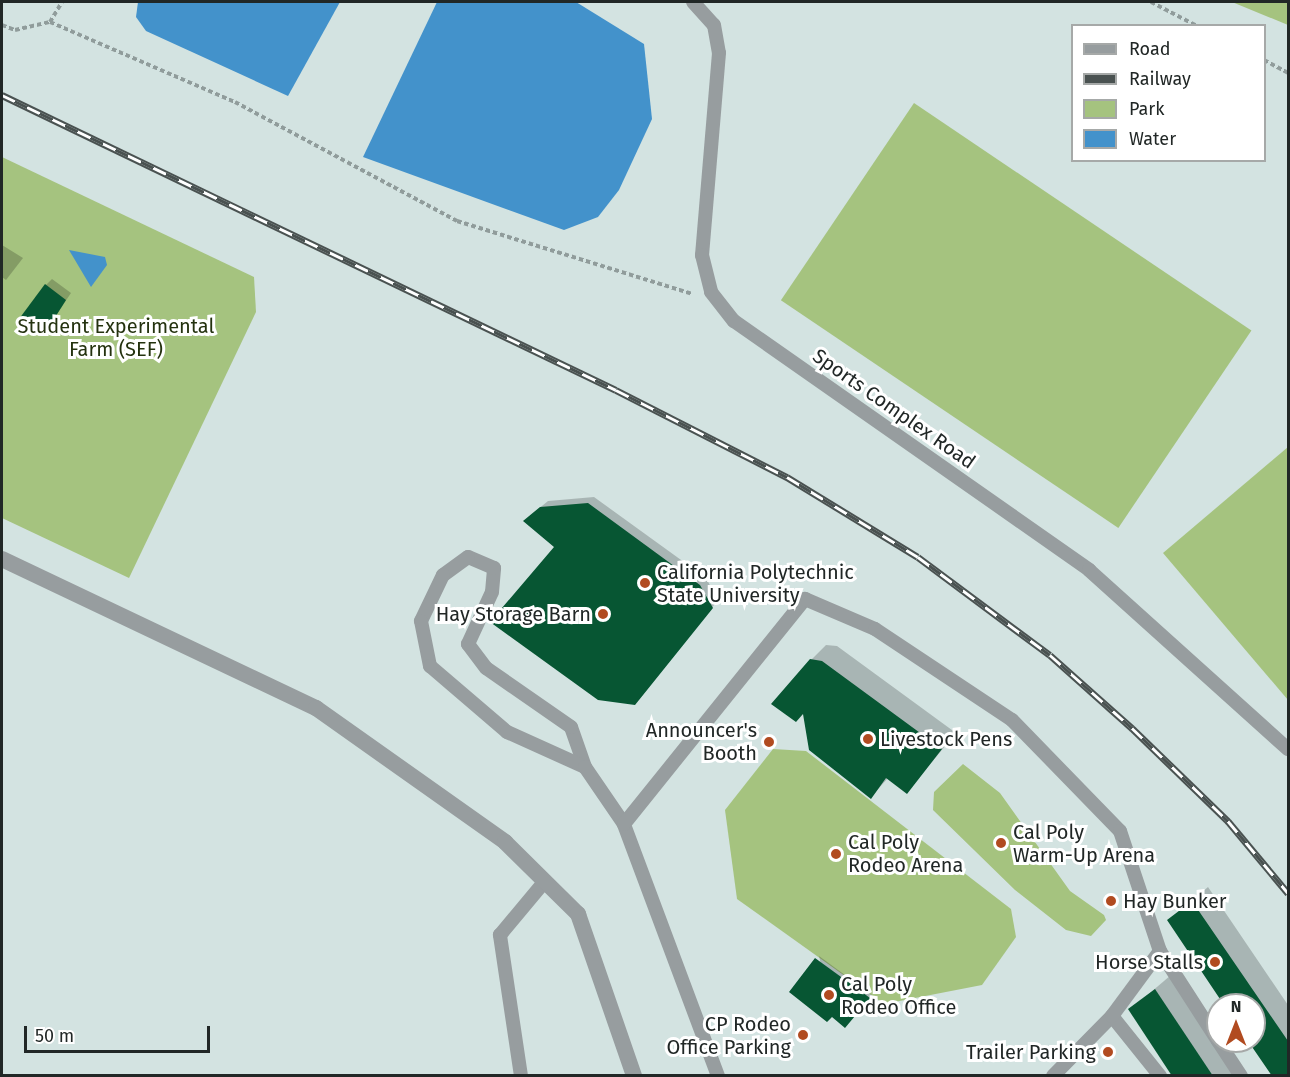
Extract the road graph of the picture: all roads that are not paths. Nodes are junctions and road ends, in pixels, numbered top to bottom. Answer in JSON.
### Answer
{"nodes":[{"id":1,"x":693,"y":2,"type":"edge"},
{"id":2,"x":2,"y":560,"type":"edge"},
{"id":3,"x":1288,"y":748,"type":"edge"},
{"id":4,"x":585,"y":767,"type":"junction"},
{"id":5,"x":624,"y":824,"type":"junction"},
{"id":6,"x":545,"y":881,"type":"junction"},
{"id":7,"x":1160,"y":951,"type":"junction"},
{"id":8,"x":1112,"y":1016,"type":"junction"},
{"id":9,"x":1206,"y":1022,"type":"edge"},
{"id":10,"x":1226,"y":1053,"type":"edge"},
{"id":11,"x":521,"y":1076,"type":"edge"},
{"id":12,"x":634,"y":1076,"type":"edge"},
{"id":13,"x":718,"y":1076,"type":"edge"},
{"id":14,"x":1053,"y":1076,"type":"edge"},
{"id":15,"x":1160,"y":1076,"type":"edge"},
{"id":16,"x":1241,"y":1076,"type":"edge"}],
"edges":[{"from":1,"to":3,"type":"lane","name":"Sports Complex Road"},
{"from":2,"to":6,"type":"street"},
{"from":4,"to":4,"type":"lane"},
{"from":4,"to":5,"type":"lane"},
{"from":5,"to":7,"type":"lane"},
{"from":5,"to":13,"type":"lane"},
{"from":6,"to":11,"type":"lane"},
{"from":6,"to":12,"type":"street"},
{"from":7,"to":8,"type":"lane"},
{"from":7,"to":9,"type":"lane"},
{"from":8,"to":14,"type":"lane"},
{"from":8,"to":15,"type":"lane"},
{"from":10,"to":16,"type":"lane"}]}
